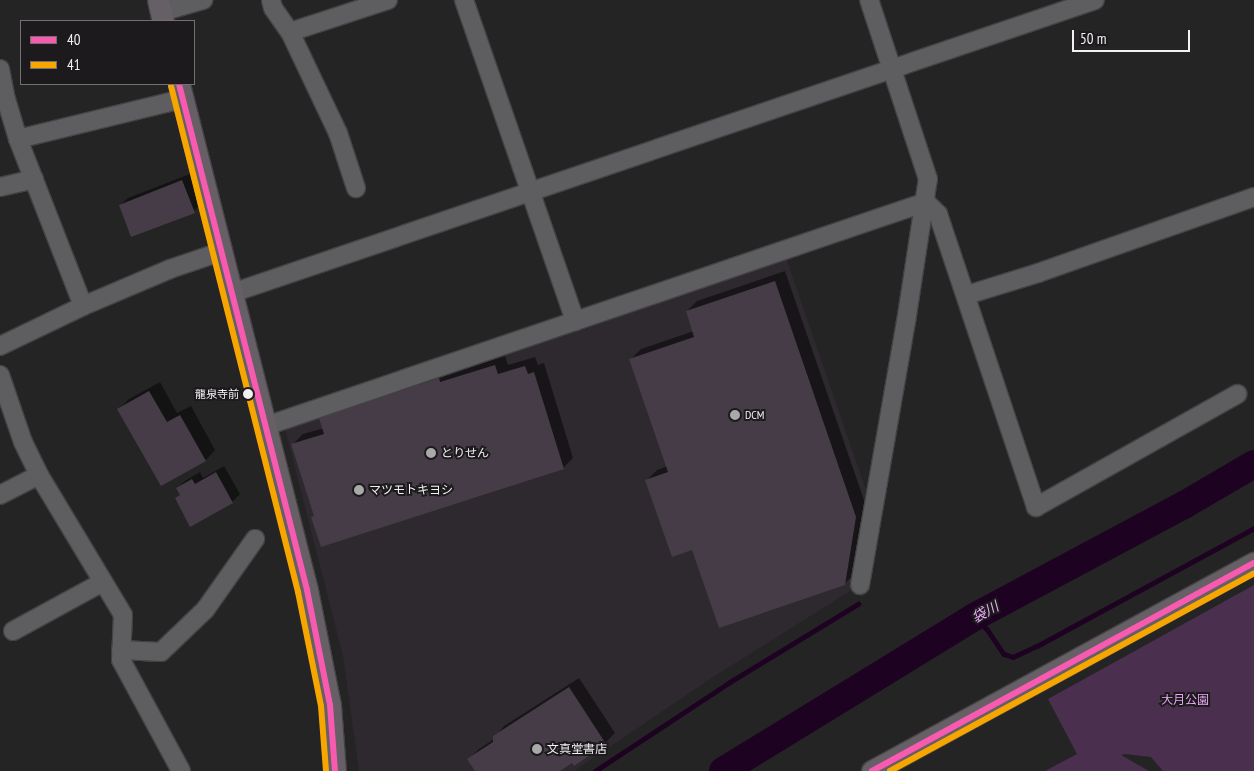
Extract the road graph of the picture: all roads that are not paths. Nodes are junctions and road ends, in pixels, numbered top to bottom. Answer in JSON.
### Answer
{"nodes":[{"id":1,"x":203,"y":0,"type":"edge"},
{"id":2,"x":271,"y":0,"type":"edge"},
{"id":3,"x":388,"y":0,"type":"edge"},
{"id":4,"x":464,"y":0,"type":"edge"},
{"id":5,"x":869,"y":0,"type":"edge"},
{"id":6,"x":1095,"y":0,"type":"edge"},
{"id":7,"x":160,"y":11,"type":"edge"},
{"id":8,"x":290,"y":32,"type":"junction"},
{"id":9,"x":892,"y":67,"type":"junction"},
{"id":10,"x":0,"y":70,"type":"edge"},
{"id":11,"x":180,"y":92,"type":"edge"},
{"id":12,"x":18,"y":139,"type":"junction"},
{"id":13,"x":34,"y":179,"type":"junction"},
{"id":14,"x":0,"y":187,"type":"edge"},
{"id":15,"x":356,"y":188,"type":"dead end"},
{"id":16,"x":531,"y":192,"type":"junction"},
{"id":17,"x":1254,"y":197,"type":"edge"},
{"id":18,"x":926,"y":202,"type":"junction"},
{"id":19,"x":223,"y":251,"type":"junction"},
{"id":20,"x":232,"y":294,"type":"junction"},
{"id":21,"x":967,"y":295,"type":"junction"},
{"id":22,"x":83,"y":306,"type":"junction"},
{"id":23,"x":575,"y":321,"type":"junction"},
{"id":24,"x":0,"y":346,"type":"edge"},
{"id":25,"x":0,"y":375,"type":"edge"},
{"id":26,"x":1237,"y":394,"type":"dead end"},
{"id":27,"x":266,"y":426,"type":"junction"},
{"id":28,"x":39,"y":475,"type":"junction"},
{"id":29,"x":0,"y":494,"type":"edge"},
{"id":30,"x":255,"y":539,"type":"dead end"},
{"id":31,"x":1254,"y":563,"type":"edge"},
{"id":32,"x":103,"y":582,"type":"junction"},
{"id":33,"x":860,"y":584,"type":"dead end"},
{"id":34,"x":14,"y":631,"type":"dead end"},
{"id":35,"x":121,"y":650,"type":"junction"},
{"id":36,"x":181,"y":771,"type":"edge"},
{"id":37,"x":335,"y":771,"type":"edge"},
{"id":38,"x":872,"y":771,"type":"edge"}],
"edges":[{"from":1,"to":7,"type":"street"},
{"from":2,"to":8,"type":"street"},
{"from":3,"to":8,"type":"street"},
{"from":4,"to":16,"type":"street"},
{"from":5,"to":9,"type":"street"},
{"from":6,"to":9,"type":"street"},
{"from":8,"to":15,"type":"street"},
{"from":9,"to":16,"type":"street"},
{"from":9,"to":18,"type":"street"},
{"from":10,"to":12,"type":"street"},
{"from":11,"to":12,"type":"street"},
{"from":11,"to":19,"type":"main road"},
{"from":12,"to":13,"type":"street"},
{"from":13,"to":14,"type":"street"},
{"from":13,"to":22,"type":"street"},
{"from":16,"to":20,"type":"street"},
{"from":16,"to":23,"type":"street"},
{"from":17,"to":21,"type":"street"},
{"from":18,"to":21,"type":"street"},
{"from":18,"to":23,"type":"street"},
{"from":18,"to":33,"type":"street"},
{"from":19,"to":20,"type":"main road"},
{"from":19,"to":22,"type":"street"},
{"from":20,"to":27,"type":"main road"},
{"from":21,"to":26,"type":"street"},
{"from":22,"to":24,"type":"street"},
{"from":23,"to":27,"type":"street"},
{"from":25,"to":28,"type":"street"},
{"from":27,"to":37,"type":"main road"},
{"from":28,"to":29,"type":"street"},
{"from":28,"to":32,"type":"street"},
{"from":30,"to":35,"type":"street"},
{"from":31,"to":38,"type":"main road"},
{"from":32,"to":34,"type":"street"},
{"from":32,"to":35,"type":"street"},
{"from":35,"to":36,"type":"street"}]}
